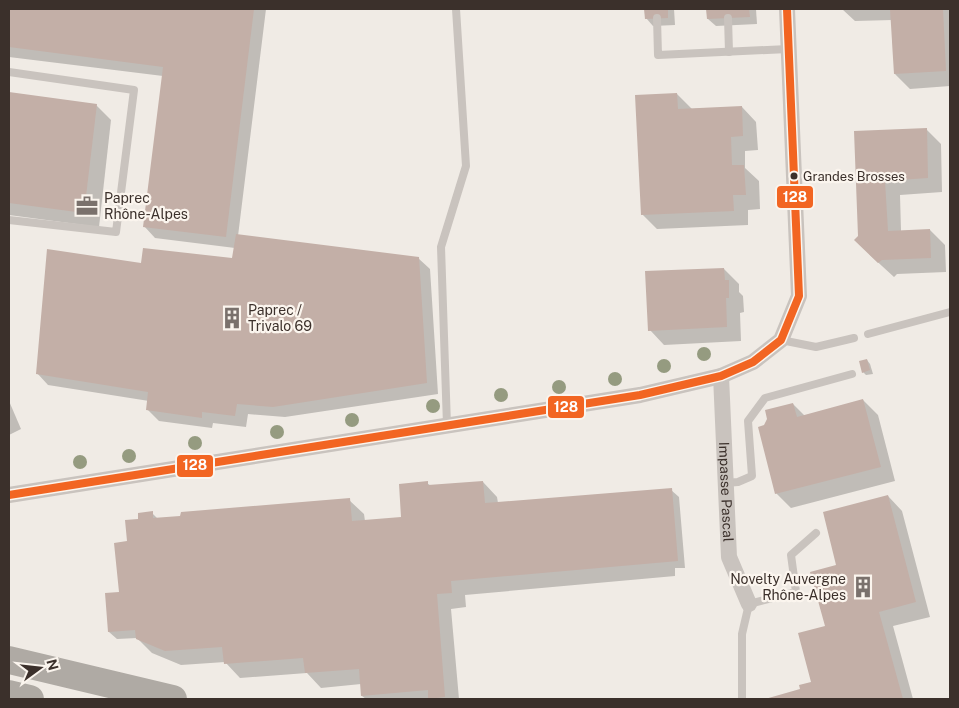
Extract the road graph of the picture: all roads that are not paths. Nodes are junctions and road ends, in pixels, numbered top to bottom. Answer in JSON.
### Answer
{"nodes":[{"id":1,"x":456,"y":9,"type":"edge"},
{"id":2,"x":786,"y":9,"type":"edge"},
{"id":3,"x":656,"y":18,"type":"dead end"},
{"id":4,"x":728,"y":18,"type":"dead end"},
{"id":5,"x":788,"y":49,"type":"junction"},
{"id":6,"x":729,"y":52,"type":"junction"},
{"id":7,"x":9,"y":72,"type":"edge"},
{"id":8,"x":9,"y":220,"type":"edge"},
{"id":9,"x":950,"y":312,"type":"edge"},
{"id":10,"x":868,"y":334,"type":"dead end"},
{"id":11,"x":854,"y":338,"type":"dead end"},
{"id":12,"x":781,"y":340,"type":"junction"},
{"id":13,"x":852,"y":374,"type":"dead end"},
{"id":14,"x":721,"y":376,"type":"junction"},
{"id":15,"x":448,"y":425,"type":"junction"},
{"id":16,"x":725,"y":483,"type":"junction"},
{"id":17,"x":9,"y":495,"type":"edge"},
{"id":18,"x":816,"y":533,"type":"dead end"},
{"id":19,"x":749,"y":604,"type":"junction"},
{"id":20,"x":9,"y":660,"type":"edge"},
{"id":21,"x":9,"y":694,"type":"edge"},
{"id":22,"x":30,"y":699,"type":"edge"},
{"id":23,"x":173,"y":699,"type":"edge"},
{"id":24,"x":742,"y":699,"type":"edge"}],
"edges":[{"from":1,"to":15,"type":"lane"},
{"from":2,"to":5,"type":"street"},
{"from":3,"to":6,"type":"lane"},
{"from":4,"to":6,"type":"lane"},
{"from":5,"to":6,"type":"lane"},
{"from":5,"to":12,"type":"street"},
{"from":7,"to":8,"type":"lane"},
{"from":9,"to":10,"type":"lane"},
{"from":11,"to":12,"type":"lane"},
{"from":12,"to":14,"type":"street"},
{"from":13,"to":16,"type":"lane"},
{"from":14,"to":15,"type":"street"},
{"from":14,"to":16,"type":"street","name":"Impasse Pascal"},
{"from":15,"to":17,"type":"street"},
{"from":16,"to":19,"type":"street","name":"Impasse Pascal"},
{"from":18,"to":19,"type":"lane"},
{"from":19,"to":24,"type":"lane"},
{"from":20,"to":23,"type":"highway"},
{"from":21,"to":22,"type":"highway"}]}
